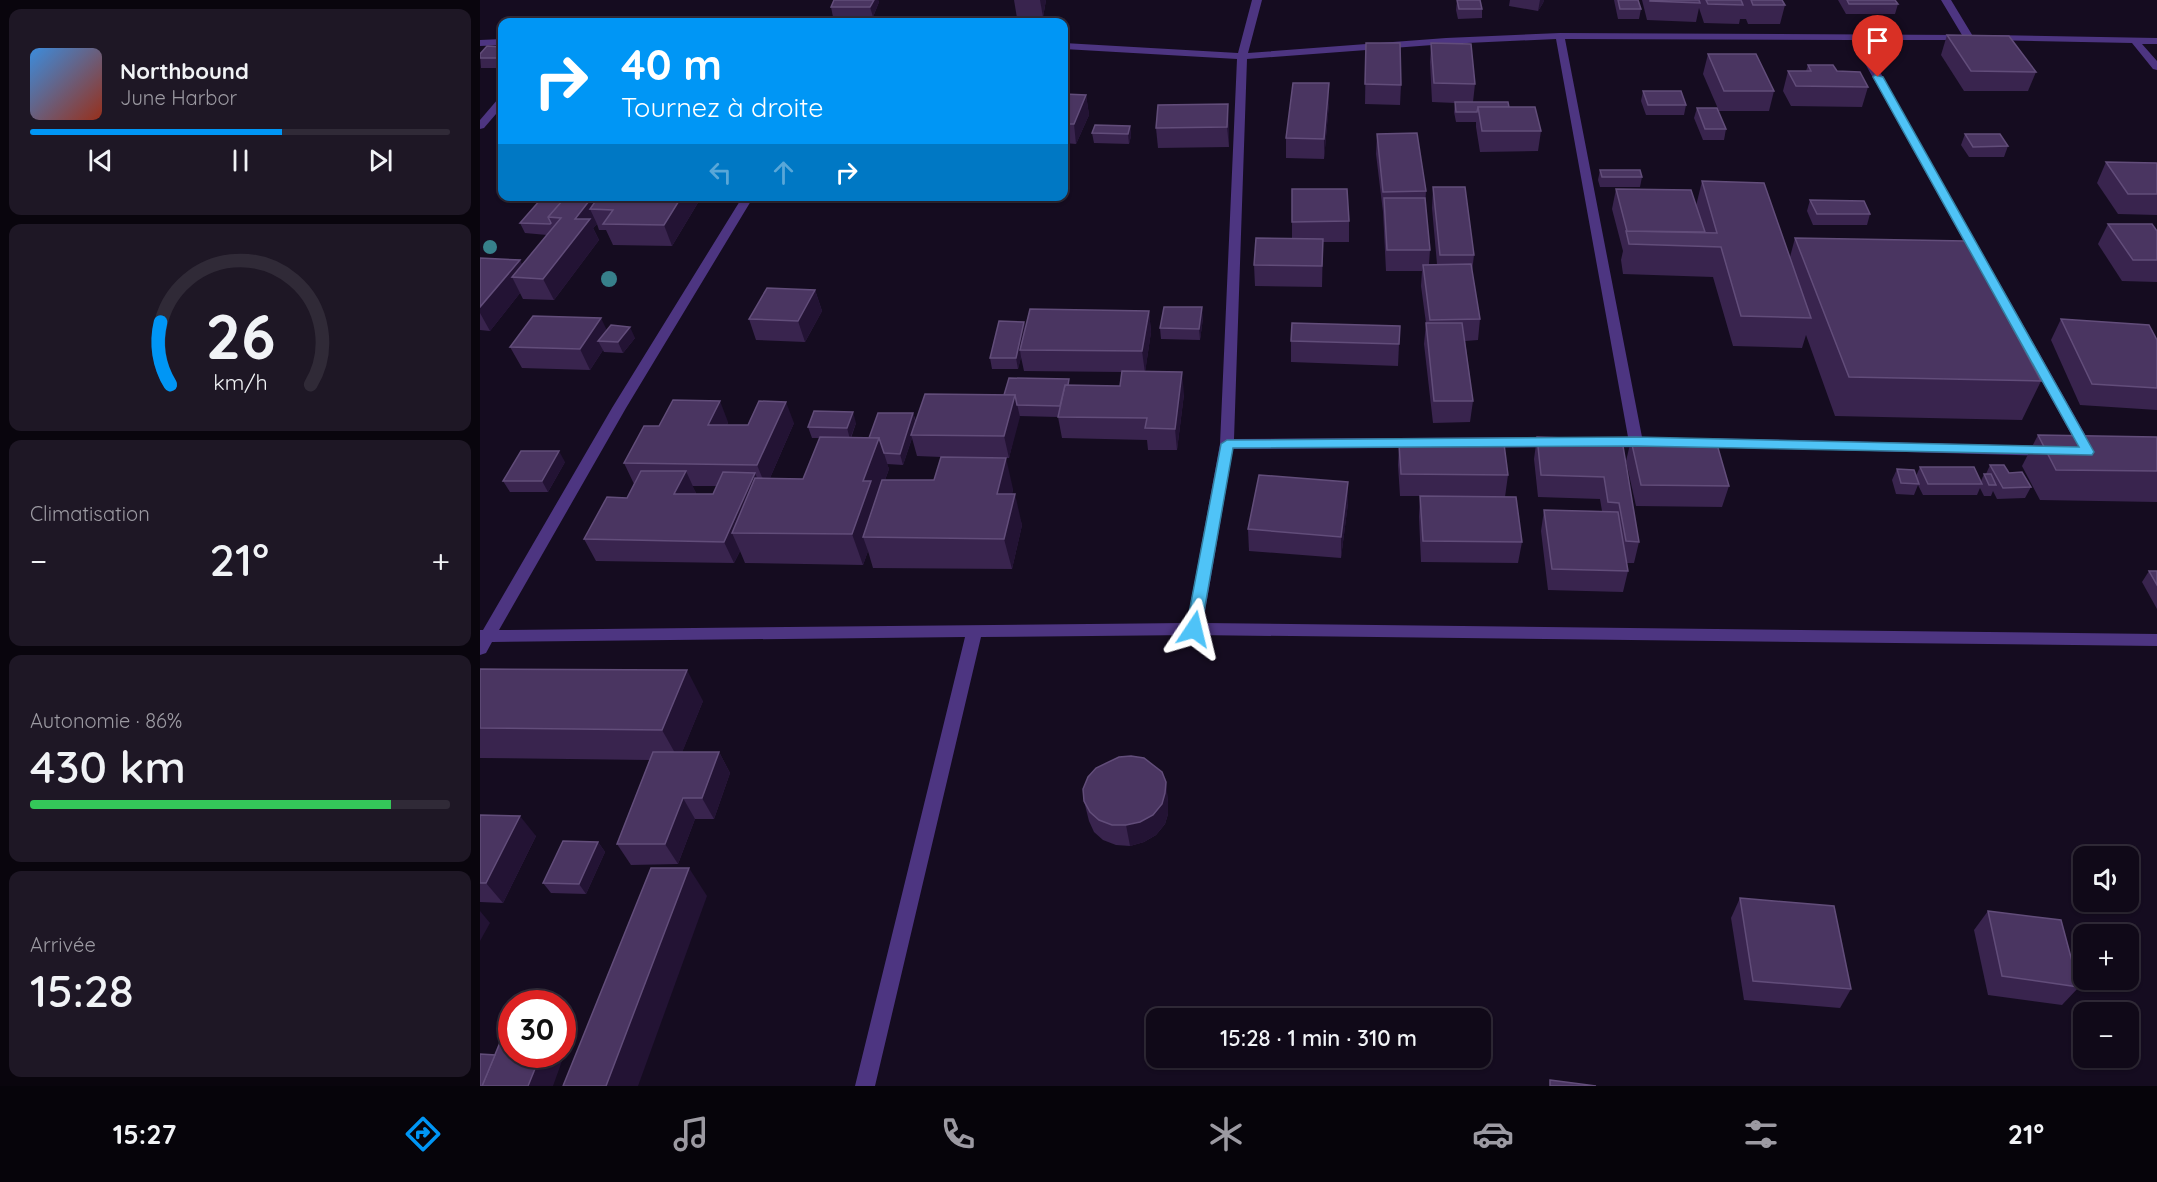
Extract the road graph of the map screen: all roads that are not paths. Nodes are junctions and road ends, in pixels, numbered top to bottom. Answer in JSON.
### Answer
{"nodes":[{"id":1,"x":1257,"y":0,"type":"edge"},
{"id":2,"x":1946,"y":0,"type":"edge"},
{"id":3,"x":1560,"y":36,"type":"junction"},
{"id":4,"x":1855,"y":36,"type":"junction"},
{"id":5,"x":1969,"y":38,"type":"junction"},
{"id":6,"x":2134,"y":40,"type":"junction"},
{"id":7,"x":2157,"y":41,"type":"edge"},
{"id":8,"x":498,"y":42,"type":"edge"},
{"id":9,"x":480,"y":43,"type":"edge"},
{"id":10,"x":1068,"y":46,"type":"edge"},
{"id":11,"x":1242,"y":56,"type":"junction"},
{"id":12,"x":2157,"y":67,"type":"edge"},
{"id":13,"x":498,"y":106,"type":"edge"},
{"id":14,"x":480,"y":126,"type":"edge"},
{"id":15,"x":746,"y":201,"type":"edge"},
{"id":16,"x":1636,"y":441,"type":"junction"},
{"id":17,"x":1566,"y":442,"type":"edge"},
{"id":18,"x":1589,"y":442,"type":"edge"},
{"id":19,"x":1660,"y":442,"type":"edge"},
{"id":20,"x":1684,"y":442,"type":"edge"},
{"id":21,"x":1227,"y":444,"type":"junction"},
{"id":22,"x":1194,"y":629,"type":"junction"},
{"id":23,"x":975,"y":630,"type":"junction"},
{"id":24,"x":482,"y":640,"type":"edge"},
{"id":25,"x":2157,"y":640,"type":"edge"},
{"id":26,"x":865,"y":1086,"type":"edge"}],
"edges":[{"from":1,"to":11,"type":"street"},
{"from":2,"to":5,"type":"street"},
{"from":3,"to":4,"type":"street"},
{"from":3,"to":11,"type":"street"},
{"from":3,"to":16,"type":"street"},
{"from":4,"to":5,"type":"street"},
{"from":4,"to":20,"type":"street"},
{"from":5,"to":6,"type":"street"},
{"from":6,"to":7,"type":"street"},
{"from":6,"to":12,"type":"street"},
{"from":8,"to":9,"type":"street"},
{"from":10,"to":11,"type":"street"},
{"from":11,"to":21,"type":"street"},
{"from":13,"to":14,"type":"street"},
{"from":15,"to":24,"type":"street"},
{"from":16,"to":18,"type":"street"},
{"from":16,"to":19,"type":"street"},
{"from":17,"to":21,"type":"street"},
{"from":21,"to":22,"type":"street"},
{"from":22,"to":23,"type":"street"},
{"from":22,"to":25,"type":"street"},
{"from":23,"to":24,"type":"street"},
{"from":23,"to":26,"type":"street"}]}
